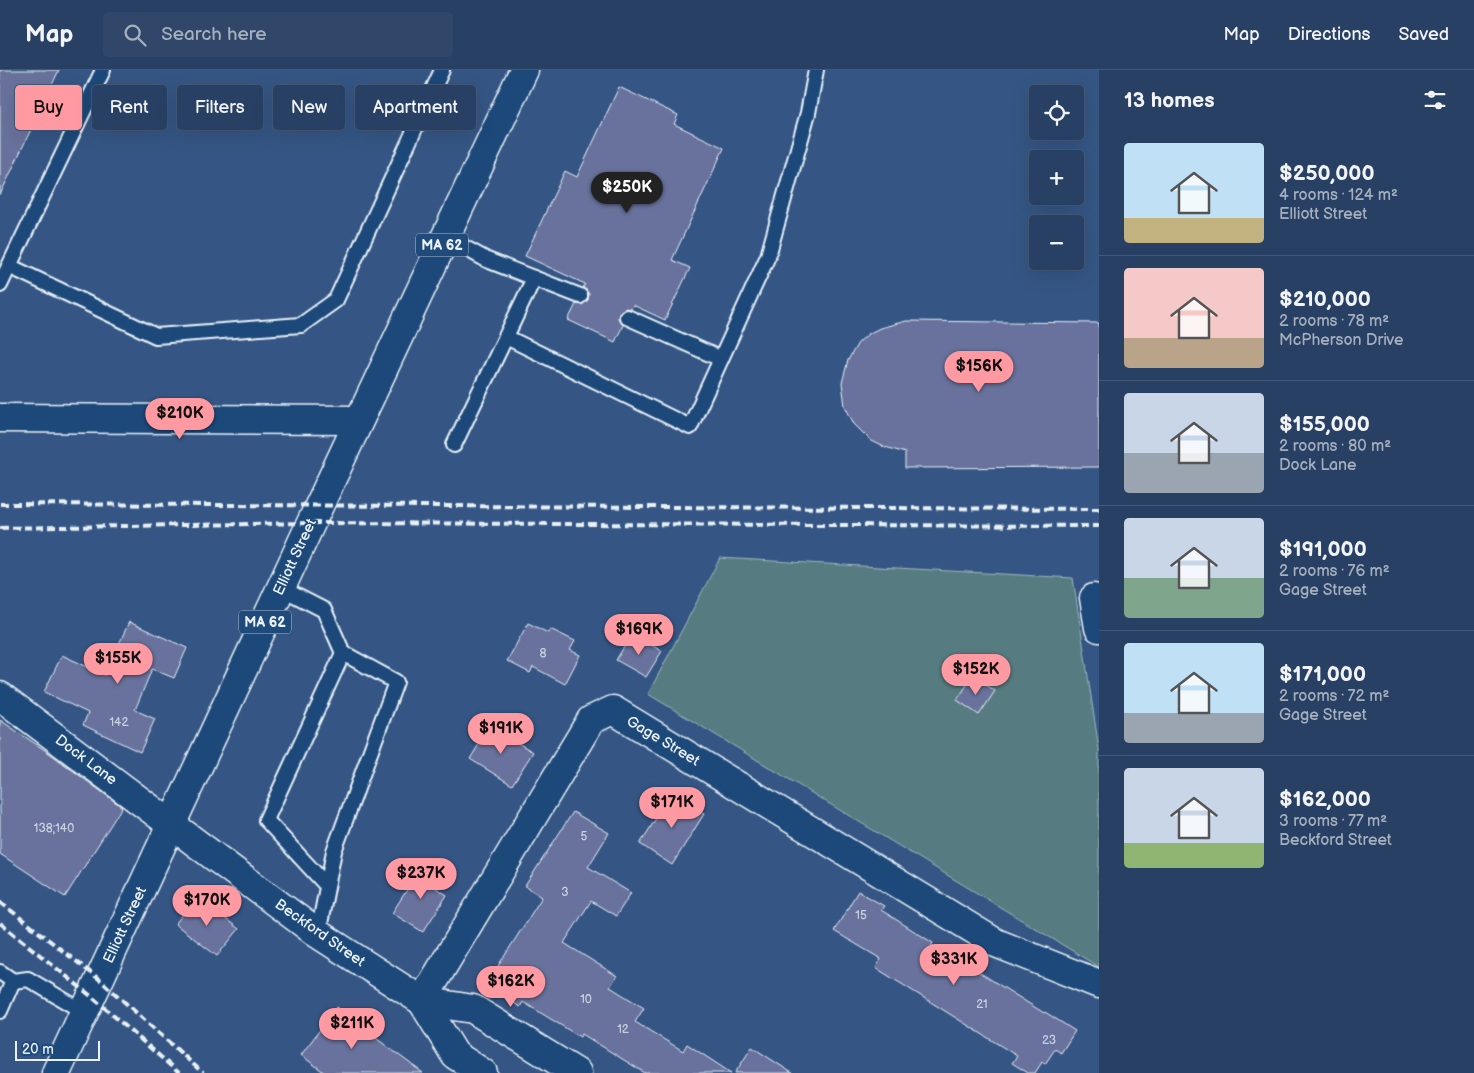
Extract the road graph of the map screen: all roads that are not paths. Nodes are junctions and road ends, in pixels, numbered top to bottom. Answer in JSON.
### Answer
{"nodes":[{"id":1,"x":103,"y":70,"type":"edge"},
{"id":2,"x":442,"y":70,"type":"edge"},
{"id":3,"x":524,"y":70,"type":"edge"},
{"id":4,"x":816,"y":70,"type":"edge"},
{"id":5,"x":445,"y":237,"type":"junction"},
{"id":6,"x":9,"y":266,"type":"junction"},
{"id":7,"x":534,"y":278,"type":"junction"},
{"id":8,"x":0,"y":285,"type":"edge"},
{"id":9,"x":580,"y":296,"type":"dead end"},
{"id":10,"x":627,"y":317,"type":"dead end"},
{"id":11,"x":506,"y":337,"type":"junction"},
{"id":12,"x":721,"y":358,"type":"junction"},
{"id":13,"x":0,"y":418,"type":"edge"},
{"id":14,"x":359,"y":420,"type":"junction"},
{"id":15,"x":454,"y":445,"type":"dead end"},
{"id":16,"x":281,"y":588,"type":"junction"},
{"id":17,"x":1094,"y":598,"type":"dead end"},
{"id":18,"x":1099,"y":628,"type":"edge"},
{"id":19,"x":343,"y":653,"type":"junction"},
{"id":20,"x":0,"y":696,"type":"edge"},
{"id":21,"x":172,"y":825,"type":"junction"},
{"id":22,"x":328,"y":886,"type":"junction"},
{"id":23,"x":318,"y":934,"type":"junction"},
{"id":24,"x":0,"y":972,"type":"edge"},
{"id":25,"x":13,"y":981,"type":"junction"},
{"id":26,"x":1099,"y":984,"type":"edge"},
{"id":27,"x":422,"y":1001,"type":"junction"},
{"id":28,"x":0,"y":1011,"type":"edge"},
{"id":29,"x":84,"y":1012,"type":"junction"},
{"id":30,"x":56,"y":1073,"type":"edge"},
{"id":31,"x":482,"y":1073,"type":"edge"},
{"id":32,"x":577,"y":1073,"type":"edge"}],
"edges":[{"from":1,"to":6,"type":"lane"},
{"from":2,"to":6,"type":"lane"},
{"from":3,"to":5,"type":"street","name":"Elliott Street","number":"MA 62"},
{"from":4,"to":12,"type":"lane"},
{"from":5,"to":7,"type":"lane"},
{"from":5,"to":14,"type":"street","name":"Elliott Street","number":"MA 62"},
{"from":6,"to":8,"type":"lane"},
{"from":7,"to":9,"type":"lane"},
{"from":7,"to":11,"type":"lane"},
{"from":10,"to":12,"type":"lane"},
{"from":11,"to":12,"type":"lane"},
{"from":11,"to":15,"type":"lane"},
{"from":13,"to":14,"type":"street"},
{"from":14,"to":16,"type":"street","name":"Elliott Street","number":"MA 62"},
{"from":16,"to":19,"type":"lane"},
{"from":16,"to":21,"type":"street","name":"Elliott Street","number":"MA 62"},
{"from":17,"to":18,"type":"street"},
{"from":19,"to":22,"type":"lane"},
{"from":19,"to":22,"type":"lane"},
{"from":20,"to":21,"type":"street","name":"Dock Lane"},
{"from":21,"to":23,"type":"street","name":"Beckford Street"},
{"from":21,"to":29,"type":"street","name":"Elliott Street","number":"MA 62"},
{"from":22,"to":23,"type":"lane"},
{"from":23,"to":27,"type":"street","name":"Beckford Street"},
{"from":24,"to":25,"type":"lane"},
{"from":25,"to":28,"type":"lane"},
{"from":25,"to":29,"type":"lane"},
{"from":26,"to":27,"type":"street","name":"Gage Street"},
{"from":27,"to":31,"type":"street","name":"Beckford Street"},
{"from":27,"to":32,"type":"street","name":"Beckford Street"},
{"from":29,"to":30,"type":"street","name":"Elliott Street","number":"MA 62"}]}
